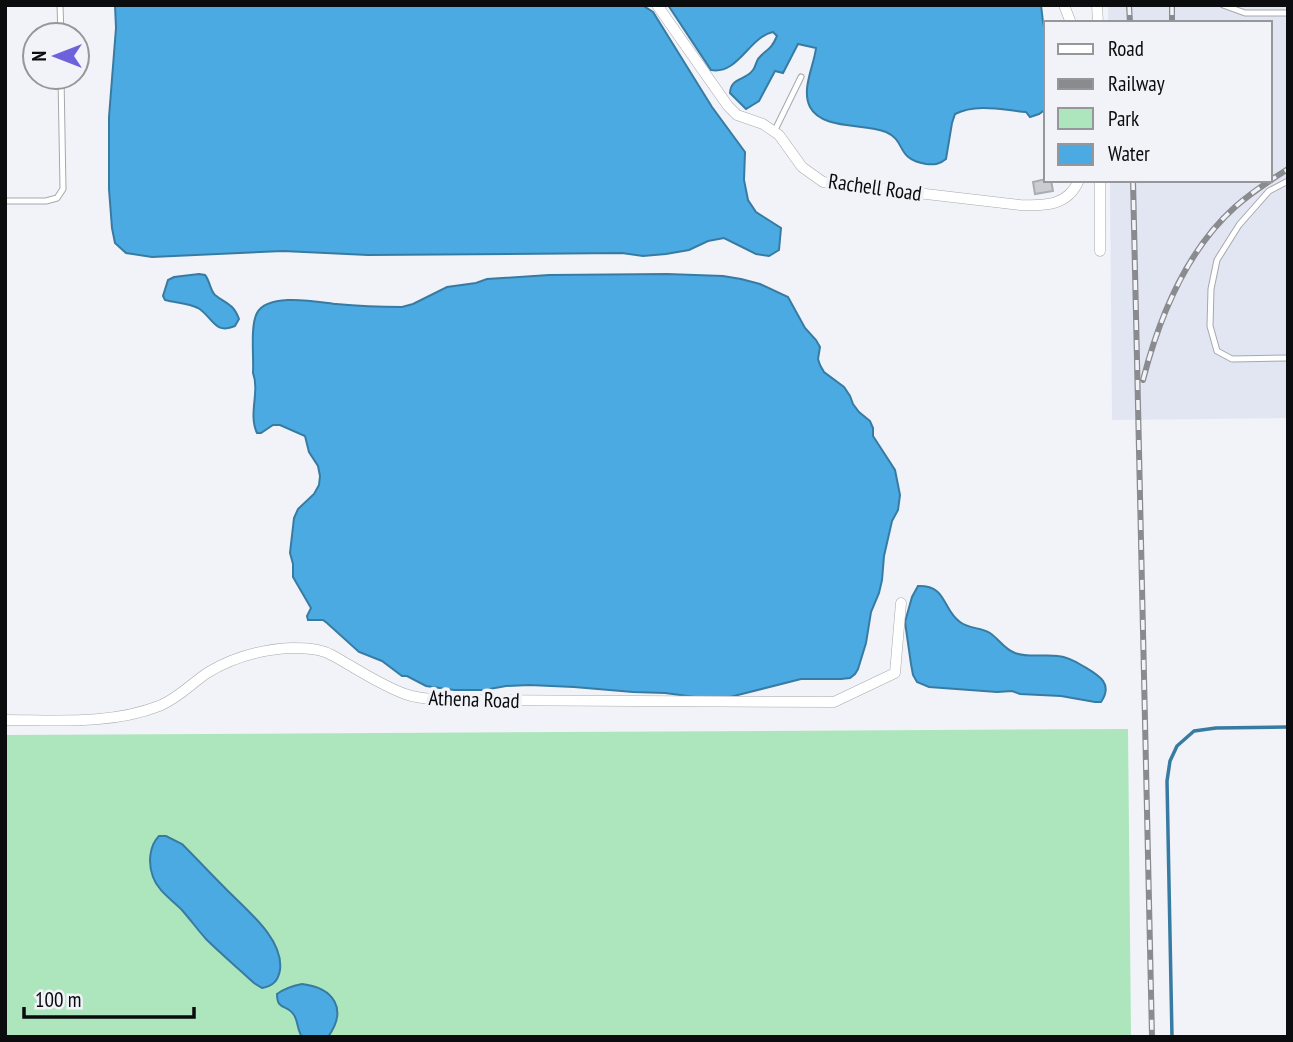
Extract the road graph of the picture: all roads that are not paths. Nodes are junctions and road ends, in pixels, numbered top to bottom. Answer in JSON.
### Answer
{"nodes":[{"id":1,"x":657,"y":5,"type":"edge"},
{"id":2,"x":1223,"y":5,"type":"edge"},
{"id":3,"x":1288,"y":13,"type":"edge"},
{"id":4,"x":801,"y":77,"type":"dead end"},
{"id":5,"x":61,"y":91,"type":"edge"},
{"id":6,"x":774,"y":132,"type":"junction"},
{"id":7,"x":1288,"y":181,"type":"edge"},
{"id":8,"x":1078,"y":182,"type":"edge"},
{"id":9,"x":1100,"y":182,"type":"edge"},
{"id":10,"x":5,"y":201,"type":"edge"},
{"id":11,"x":1100,"y":251,"type":"dead end"},
{"id":12,"x":1288,"y":358,"type":"edge"},
{"id":13,"x":901,"y":603,"type":"dead end"},
{"id":14,"x":5,"y":720,"type":"edge"}],
"edges":[{"from":1,"to":6,"type":"street","name":"Rachell Road"},
{"from":2,"to":3,"type":"lane"},
{"from":4,"to":6,"type":"lane"},
{"from":5,"to":10,"type":"lane"},
{"from":6,"to":8,"type":"street","name":"Rachell Road"},
{"from":7,"to":12,"type":"lane"},
{"from":9,"to":11,"type":"street"},
{"from":13,"to":14,"type":"street","name":"Athena Road"}]}
